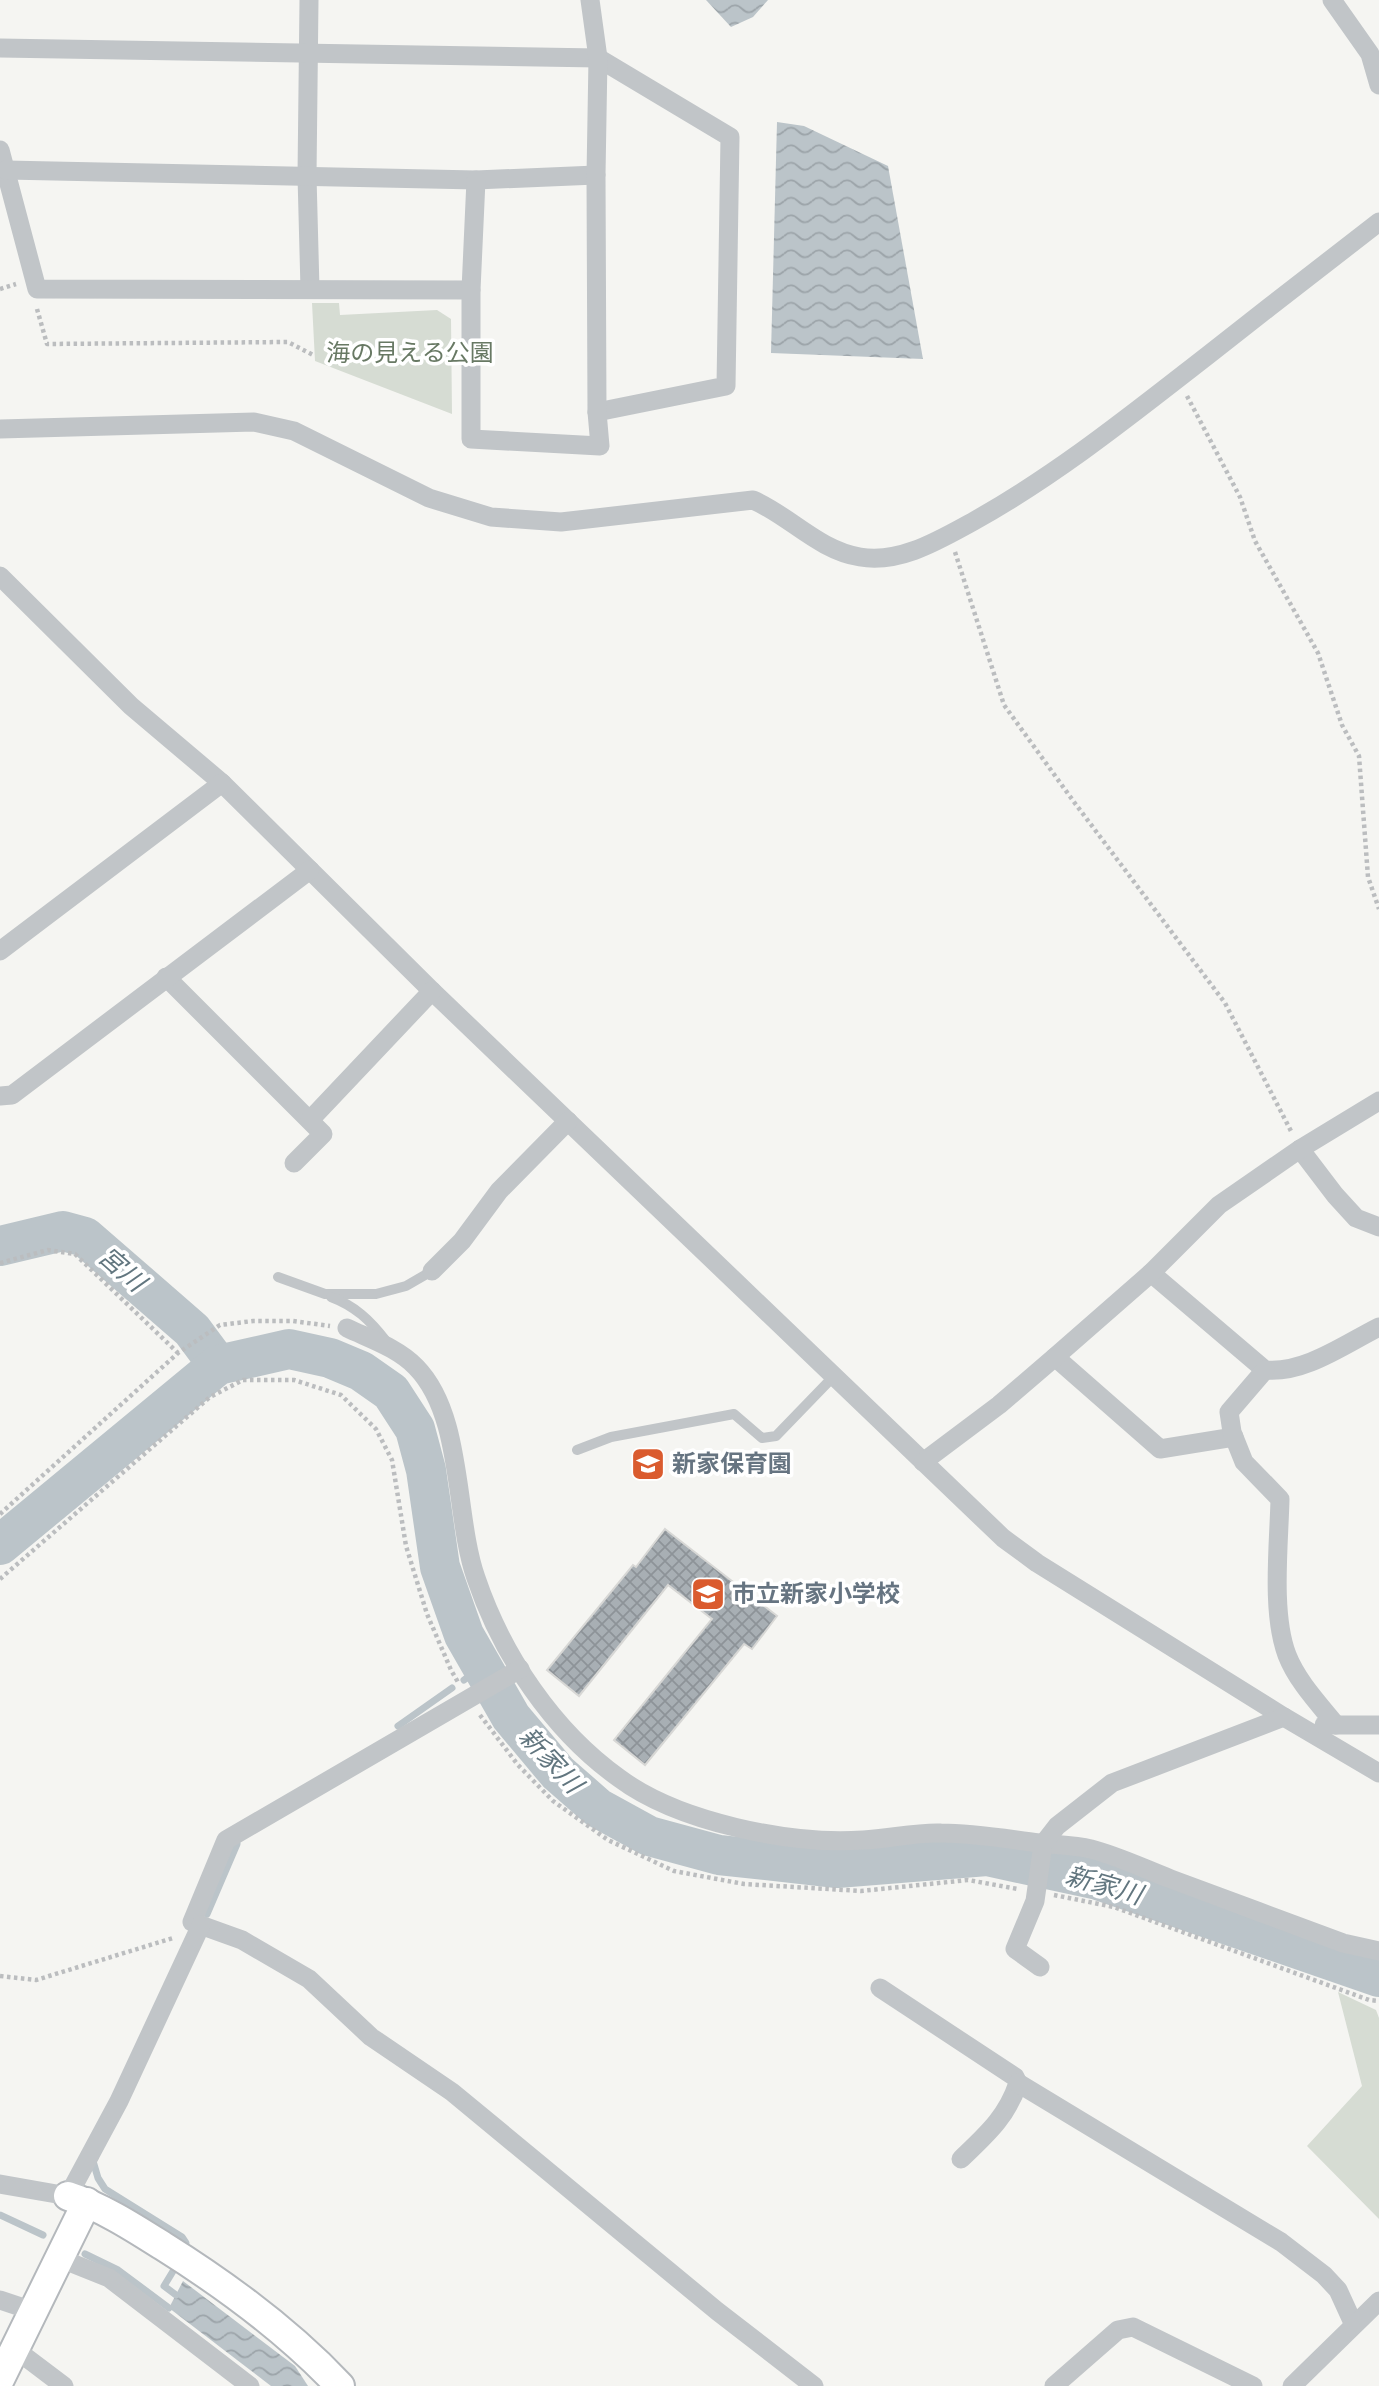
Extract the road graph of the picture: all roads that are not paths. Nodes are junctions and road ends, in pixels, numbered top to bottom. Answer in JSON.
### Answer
{"nodes":[{"id":1,"x":309,"y":0,"type":"edge"},
{"id":2,"x":590,"y":0,"type":"edge"},
{"id":3,"x":1332,"y":0,"type":"edge"},
{"id":4,"x":0,"y":48,"type":"edge"},
{"id":5,"x":309,"y":53,"type":"junction"},
{"id":6,"x":598,"y":58,"type":"junction"},
{"id":7,"x":1379,"y":85,"type":"edge"},
{"id":8,"x":0,"y":150,"type":"edge"},
{"id":9,"x":6,"y":170,"type":"junction"},
{"id":10,"x":596,"y":175,"type":"junction"},
{"id":11,"x":307,"y":176,"type":"junction"},
{"id":12,"x":477,"y":180,"type":"junction"},
{"id":13,"x":1379,"y":222,"type":"edge"},
{"id":14,"x":310,"y":289,"type":"junction"},
{"id":15,"x":471,"y":290,"type":"junction"},
{"id":16,"x":597,"y":412,"type":"junction"},
{"id":17,"x":0,"y":429,"type":"edge"},
{"id":18,"x":0,"y":576,"type":"edge"},
{"id":19,"x":222,"y":783,"type":"junction"},
{"id":20,"x":310,"y":870,"type":"junction"},
{"id":21,"x":0,"y":951,"type":"edge"},
{"id":22,"x":166,"y":977,"type":"junction"},
{"id":23,"x":432,"y":991,"type":"junction"},
{"id":24,"x":0,"y":1096,"type":"edge"},
{"id":25,"x":1379,"y":1101,"type":"edge"},
{"id":26,"x":310,"y":1120,"type":"junction"},
{"id":27,"x":568,"y":1121,"type":"junction"},
{"id":28,"x":1300,"y":1149,"type":"junction"},
{"id":29,"x":294,"y":1163,"type":"dead end"},
{"id":30,"x":1379,"y":1227,"type":"edge"},
{"id":31,"x":432,"y":1271,"type":"joint"},
{"id":32,"x":1151,"y":1273,"type":"junction"},
{"id":33,"x":278,"y":1277,"type":"dead end"},
{"id":34,"x":325,"y":1294,"type":"junction"},
{"id":35,"x":1379,"y":1327,"type":"edge"},
{"id":36,"x":347,"y":1328,"type":"road end"},
{"id":37,"x":393,"y":1350,"type":"junction"},
{"id":38,"x":1055,"y":1357,"type":"junction"},
{"id":39,"x":1265,"y":1370,"type":"junction"},
{"id":40,"x":835,"y":1375,"type":"junction"},
{"id":41,"x":1234,"y":1437,"type":"junction"},
{"id":42,"x":577,"y":1450,"type":"dead end"},
{"id":43,"x":923,"y":1462,"type":"junction"},
{"id":44,"x":520,"y":1669,"type":"junction"},
{"id":45,"x":1290,"y":1721,"type":"junction"},
{"id":46,"x":1336,"y":1725,"type":"junction"},
{"id":47,"x":1379,"y":1725,"type":"edge"},
{"id":48,"x":1379,"y":1773,"type":"edge"},
{"id":49,"x":1043,"y":1844,"type":"junction"},
{"id":50,"x":197,"y":1923,"type":"junction"},
{"id":51,"x":1379,"y":1951,"type":"edge"},
{"id":52,"x":1040,"y":1966,"type":"dead end"},
{"id":53,"x":880,"y":1988,"type":"dead end"},
{"id":54,"x":1018,"y":2083,"type":"junction"},
{"id":55,"x":961,"y":2159,"type":"dead end"},
{"id":56,"x":0,"y":2183,"type":"edge"},
{"id":57,"x":77,"y":2199,"type":"junction"},
{"id":58,"x":60,"y":2258,"type":"junction"},
{"id":59,"x":0,"y":2300,"type":"edge"},
{"id":60,"x":1379,"y":2301,"type":"edge"},
{"id":61,"x":33,"y":2311,"type":"junction"},
{"id":62,"x":1354,"y":2325,"type":"junction"},
{"id":63,"x":15,"y":2348,"type":"junction"},
{"id":64,"x":0,"y":2379,"type":"edge"},
{"id":65,"x":64,"y":2386,"type":"edge"},
{"id":66,"x":250,"y":2386,"type":"edge"},
{"id":67,"x":340,"y":2386,"type":"edge"},
{"id":68,"x":814,"y":2386,"type":"edge"},
{"id":69,"x":1054,"y":2386,"type":"edge"},
{"id":70,"x":1253,"y":2386,"type":"edge"},
{"id":71,"x":1292,"y":2386,"type":"edge"}],
"edges":[{"from":1,"to":5,"type":"street"},
{"from":2,"to":6,"type":"street"},
{"from":3,"to":7,"type":"street"},
{"from":4,"to":5,"type":"street"},
{"from":5,"to":6,"type":"street"},
{"from":5,"to":11,"type":"street"},
{"from":6,"to":10,"type":"street"},
{"from":6,"to":16,"type":"street"},
{"from":8,"to":9,"type":"street"},
{"from":9,"to":11,"type":"street"},
{"from":9,"to":14,"type":"street"},
{"from":10,"to":12,"type":"street"},
{"from":10,"to":16,"type":"street"},
{"from":11,"to":12,"type":"street"},
{"from":11,"to":14,"type":"street"},
{"from":12,"to":15,"type":"street"},
{"from":13,"to":17,"type":"street"},
{"from":14,"to":15,"type":"street"},
{"from":15,"to":16,"type":"street"},
{"from":18,"to":19,"type":"street"},
{"from":19,"to":20,"type":"street"},
{"from":19,"to":21,"type":"street"},
{"from":20,"to":22,"type":"street"},
{"from":20,"to":23,"type":"street"},
{"from":22,"to":24,"type":"street"},
{"from":22,"to":26,"type":"street"},
{"from":23,"to":26,"type":"street"},
{"from":23,"to":27,"type":"street"},
{"from":25,"to":28,"type":"street"},
{"from":26,"to":29,"type":"street"},
{"from":27,"to":31,"type":"street"},
{"from":27,"to":40,"type":"street"},
{"from":28,"to":30,"type":"street"},
{"from":28,"to":32,"type":"street"},
{"from":31,"to":34,"type":"lane"},
{"from":32,"to":38,"type":"street"},
{"from":32,"to":39,"type":"street"},
{"from":33,"to":34,"type":"lane"},
{"from":34,"to":37,"type":"lane"},
{"from":35,"to":39,"type":"street"},
{"from":36,"to":37,"type":"street"},
{"from":37,"to":44,"type":"street"},
{"from":38,"to":41,"type":"street"},
{"from":38,"to":43,"type":"street"},
{"from":39,"to":41,"type":"street"},
{"from":40,"to":42,"type":"lane"},
{"from":40,"to":43,"type":"street"},
{"from":41,"to":46,"type":"street"},
{"from":43,"to":45,"type":"street"},
{"from":44,"to":49,"type":"street"},
{"from":44,"to":50,"type":"street"},
{"from":45,"to":46,"type":"street"},
{"from":45,"to":48,"type":"street"},
{"from":45,"to":49,"type":"street"},
{"from":46,"to":47,"type":"street"},
{"from":49,"to":51,"type":"street"},
{"from":49,"to":52,"type":"street"},
{"from":50,"to":57,"type":"street"},
{"from":50,"to":68,"type":"street"},
{"from":53,"to":54,"type":"street"},
{"from":54,"to":55,"type":"street"},
{"from":54,"to":62,"type":"street"},
{"from":56,"to":57,"type":"street"},
{"from":57,"to":58,"type":"street"},
{"from":57,"to":67,"type":"street"},
{"from":58,"to":61,"type":"street"},
{"from":58,"to":66,"type":"street"},
{"from":59,"to":61,"type":"street"},
{"from":60,"to":62,"type":"street"},
{"from":61,"to":63,"type":"street"},
{"from":62,"to":71,"type":"street"},
{"from":63,"to":64,"type":"street"},
{"from":63,"to":65,"type":"street"},
{"from":69,"to":70,"type":"street"}]}
